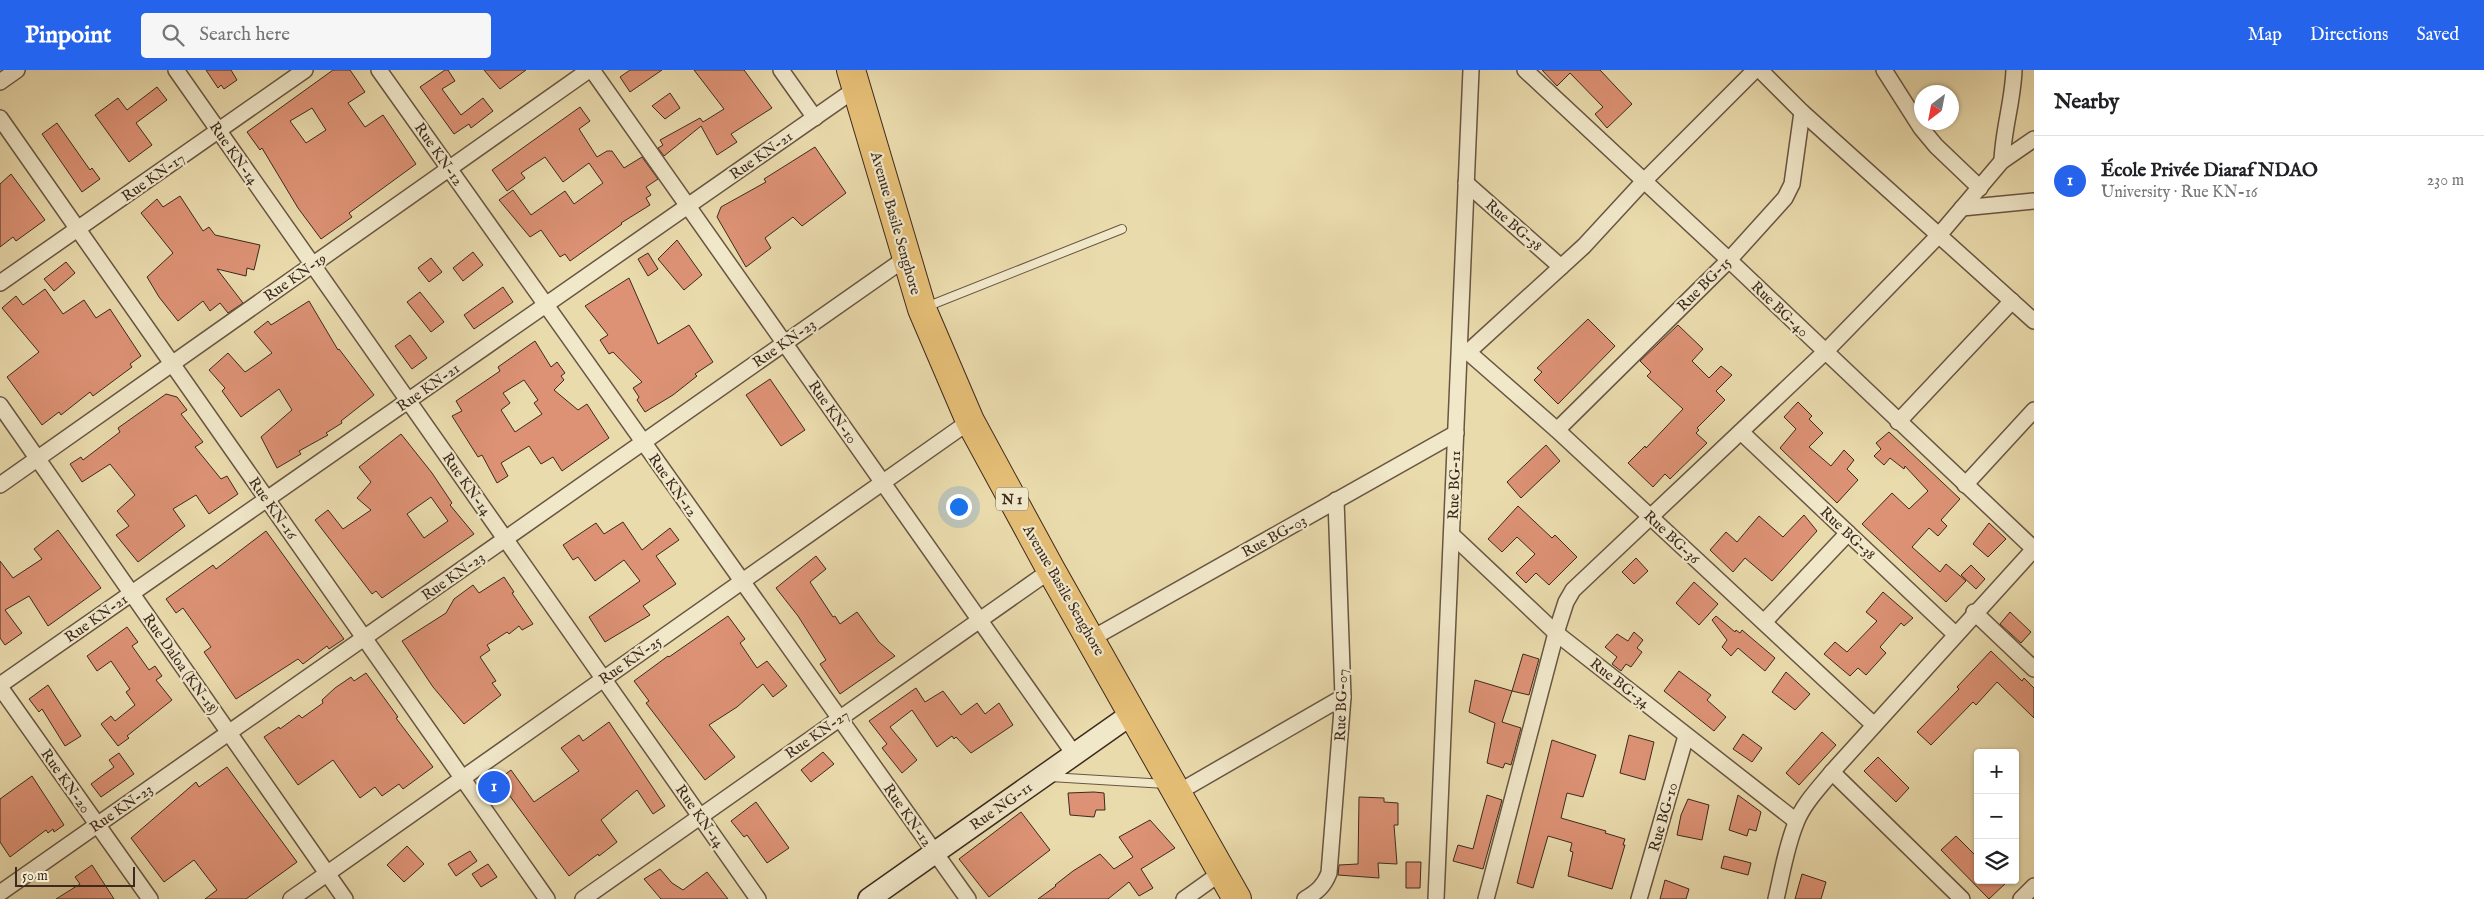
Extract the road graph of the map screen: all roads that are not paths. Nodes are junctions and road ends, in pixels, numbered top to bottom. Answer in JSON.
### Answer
{"nodes":[{"id":1,"x":17,"y":70,"type":"edge"},
{"id":2,"x":176,"y":70,"type":"edge"},
{"id":3,"x":305,"y":70,"type":"edge"},
{"id":4,"x":379,"y":70,"type":"edge"},
{"id":5,"x":590,"y":70,"type":"edge"},
{"id":6,"x":781,"y":70,"type":"edge"},
{"id":7,"x":1471,"y":70,"type":"edge"},
{"id":8,"x":1525,"y":70,"type":"edge"},
{"id":9,"x":1755,"y":70,"type":"edge"},
{"id":10,"x":1760,"y":70,"type":"edge"},
{"id":11,"x":1884,"y":70,"type":"edge"},
{"id":12,"x":2014,"y":70,"type":"edge"},
{"id":13,"x":854,"y":79,"type":"edge"},
{"id":14,"x":0,"y":82,"type":"edge"},
{"id":15,"x":1802,"y":112,"type":"junction"},
{"id":16,"x":0,"y":118,"type":"edge"},
{"id":17,"x":814,"y":118,"type":"junction"},
{"id":18,"x":219,"y":130,"type":"junction"},
{"id":19,"x":2034,"y":139,"type":"edge"},
{"id":20,"x":2002,"y":161,"type":"junction"},
{"id":21,"x":449,"y":169,"type":"junction"},
{"id":22,"x":1643,"y":182,"type":"junction"},
{"id":23,"x":1466,"y":183,"type":"junction"},
{"id":24,"x":1980,"y":188,"type":"junction"},
{"id":25,"x":2034,"y":201,"type":"edge"},
{"id":26,"x":688,"y":206,"type":"junction"},
{"id":27,"x":1962,"y":208,"type":"junction"},
{"id":28,"x":78,"y":229,"type":"junction"},
{"id":29,"x":1122,"y":229,"type":"dead end"},
{"id":30,"x":1940,"y":234,"type":"junction"},
{"id":31,"x":906,"y":258,"type":"junction"},
{"id":32,"x":1729,"y":260,"type":"junction"},
{"id":33,"x":313,"y":265,"type":"junction"},
{"id":34,"x":1561,"y":267,"type":"junction"},
{"id":35,"x":0,"y":283,"type":"edge"},
{"id":36,"x":2012,"y":301,"type":"junction"},
{"id":37,"x":546,"y":305,"type":"junction"},
{"id":38,"x":922,"y":309,"type":"junction"},
{"id":39,"x":2034,"y":321,"type":"edge"},
{"id":40,"x":784,"y":343,"type":"junction"},
{"id":41,"x":1464,"y":351,"type":"junction"},
{"id":42,"x":1825,"y":352,"type":"junction"},
{"id":43,"x":172,"y":364,"type":"junction"},
{"id":44,"x":408,"y":401,"type":"junction"},
{"id":45,"x":0,"y":405,"type":"edge"},
{"id":46,"x":2034,"y":410,"type":"edge"},
{"id":47,"x":970,"y":421,"type":"junction"},
{"id":48,"x":1898,"y":422,"type":"junction"},
{"id":49,"x":1557,"y":430,"type":"junction"},
{"id":50,"x":1741,"y":432,"type":"junction"},
{"id":51,"x":1456,"y":433,"type":"junction"},
{"id":52,"x":643,"y":442,"type":"junction"},
{"id":53,"x":37,"y":458,"type":"junction"},
{"id":54,"x":883,"y":482,"type":"junction"},
{"id":55,"x":0,"y":485,"type":"edge"},
{"id":56,"x":1965,"y":485,"type":"junction"},
{"id":57,"x":267,"y":499,"type":"junction"},
{"id":58,"x":1336,"y":500,"type":"junction"},
{"id":59,"x":1651,"y":517,"type":"junction"},
{"id":60,"x":1848,"y":533,"type":"junction"},
{"id":61,"x":1452,"y":535,"type":"junction"},
{"id":62,"x":505,"y":539,"type":"junction"},
{"id":63,"x":2034,"y":549,"type":"edge"},
{"id":64,"x":1051,"y":570,"type":"junction"},
{"id":65,"x":742,"y":581,"type":"junction"},
{"id":66,"x":132,"y":594,"type":"junction"},
{"id":67,"x":1974,"y":612,"type":"junction"},
{"id":68,"x":980,"y":620,"type":"junction"},
{"id":69,"x":1764,"y":622,"type":"junction"},
{"id":70,"x":1556,"y":632,"type":"junction"},
{"id":71,"x":1955,"y":634,"type":"junction"},
{"id":72,"x":364,"y":638,"type":"junction"},
{"id":73,"x":1091,"y":639,"type":"junction"},
{"id":74,"x":2034,"y":668,"type":"edge"},
{"id":75,"x":604,"y":679,"type":"junction"},
{"id":76,"x":0,"y":686,"type":"edge"},
{"id":77,"x":1343,"y":697,"type":"junction"},
{"id":78,"x":1133,"y":713,"type":"junction"},
{"id":79,"x":840,"y":718,"type":"junction"},
{"id":80,"x":1874,"y":725,"type":"junction"},
{"id":81,"x":229,"y":733,"type":"junction"},
{"id":82,"x":1686,"y":736,"type":"junction"},
{"id":83,"x":1074,"y":754,"type":"junction"},
{"id":84,"x":1832,"y":772,"type":"junction"},
{"id":85,"x":1042,"y":777,"type":"junction"},
{"id":86,"x":462,"y":778,"type":"junction"},
{"id":87,"x":1175,"y":789,"type":"junction"},
{"id":88,"x":700,"y":817,"type":"junction"},
{"id":89,"x":1796,"y":821,"type":"junction"},
{"id":90,"x":97,"y":825,"type":"junction"},
{"id":91,"x":935,"y":852,"type":"junction"},
{"id":92,"x":1222,"y":872,"type":"junction"},
{"id":93,"x":327,"y":873,"type":"junction"},
{"id":94,"x":2034,"y":886,"type":"edge"},
{"id":95,"x":0,"y":894,"type":"edge"},
{"id":96,"x":150,"y":899,"type":"edge"},
{"id":97,"x":291,"y":899,"type":"edge"},
{"id":98,"x":345,"y":899,"type":"edge"},
{"id":99,"x":547,"y":899,"type":"edge"},
{"id":100,"x":583,"y":899,"type":"edge"},
{"id":101,"x":758,"y":899,"type":"edge"},
{"id":102,"x":869,"y":899,"type":"edge"},
{"id":103,"x":968,"y":899,"type":"edge"},
{"id":104,"x":1184,"y":899,"type":"edge"},
{"id":105,"x":1237,"y":899,"type":"edge"},
{"id":106,"x":1305,"y":899,"type":"edge"},
{"id":107,"x":1436,"y":899,"type":"edge"},
{"id":108,"x":1486,"y":899,"type":"edge"},
{"id":109,"x":1639,"y":899,"type":"edge"},
{"id":110,"x":1776,"y":899,"type":"edge"},
{"id":111,"x":1962,"y":899,"type":"edge"},
{"id":112,"x":2021,"y":899,"type":"edge"}],
"edges":[{"from":1,"to":14,"type":"street"},
{"from":2,"to":18,"type":"street","name":"Rue KN-14"},
{"from":3,"to":18,"type":"street","name":"Rue KN-17"},
{"from":4,"to":21,"type":"street","name":"Rue KN-12"},
{"from":5,"to":21,"type":"street","name":"Rue KN-19"},
{"from":5,"to":26,"type":"street","name":"Rue KN-10"},
{"from":6,"to":17,"type":"street"},
{"from":7,"to":23,"type":"street","name":"Rue BG-11"},
{"from":8,"to":22,"type":"street","name":"Rue BG-40"},
{"from":9,"to":22,"type":"street"},
{"from":10,"to":15,"type":"street"},
{"from":11,"to":24,"type":"street"},
{"from":12,"to":20,"type":"street"},
{"from":13,"to":17,"type":"street","name":"Rue KN-21"},
{"from":13,"to":31,"type":"highway","name":"Avenue Basile Senghore","number":"N 1"},
{"from":15,"to":30,"type":"street"},
{"from":15,"to":32,"type":"street","name":"Rue BG-15"},
{"from":16,"to":28,"type":"street","name":"Rue KN-16"},
{"from":17,"to":26,"type":"street","name":"Rue KN-21"},
{"from":18,"to":28,"type":"street","name":"Rue KN-17"},
{"from":18,"to":33,"type":"street","name":"Rue KN-14"},
{"from":19,"to":20,"type":"street"},
{"from":20,"to":24,"type":"street"},
{"from":21,"to":33,"type":"street","name":"Rue KN-19"},
{"from":21,"to":37,"type":"street","name":"Rue KN-12"},
{"from":22,"to":32,"type":"street","name":"Rue BG-40"},
{"from":22,"to":34,"type":"street"},
{"from":23,"to":34,"type":"street","name":"Rue BG-38"},
{"from":23,"to":41,"type":"street","name":"Rue BG-11"},
{"from":24,"to":27,"type":"street"},
{"from":25,"to":27,"type":"street"},
{"from":26,"to":37,"type":"street","name":"Rue KN-21"},
{"from":26,"to":40,"type":"street","name":"Rue KN-10"},
{"from":27,"to":30,"type":"street"},
{"from":28,"to":35,"type":"street","name":"Rue KN-17"},
{"from":28,"to":43,"type":"street","name":"Rue KN-16"},
{"from":29,"to":38,"type":"lane"},
{"from":30,"to":36,"type":"street"},
{"from":30,"to":42,"type":"street"},
{"from":31,"to":38,"type":"highway","name":"Avenue Basile Senghore","number":"N 1"},
{"from":31,"to":40,"type":"street","name":"Rue KN-23"},
{"from":32,"to":42,"type":"street","name":"Rue BG-40"},
{"from":32,"to":49,"type":"street","name":"Rue BG-15"},
{"from":33,"to":43,"type":"street","name":"Rue KN-19"},
{"from":33,"to":44,"type":"street","name":"Rue KN-14"},
{"from":34,"to":41,"type":"street"},
{"from":36,"to":39,"type":"street"},
{"from":36,"to":48,"type":"street"},
{"from":37,"to":44,"type":"street","name":"Rue KN-21"},
{"from":37,"to":52,"type":"street","name":"Rue KN-12"},
{"from":38,"to":47,"type":"highway","name":"Avenue Basile Senghore","number":"N 1"},
{"from":40,"to":52,"type":"street","name":"Rue KN-23"},
{"from":40,"to":54,"type":"street","name":"Rue KN-10"},
{"from":41,"to":49,"type":"street","name":"Rue BG-36"},
{"from":41,"to":51,"type":"street","name":"Rue BG-11"},
{"from":42,"to":48,"type":"street","name":"Rue BG-40"},
{"from":42,"to":50,"type":"street"},
{"from":43,"to":53,"type":"street","name":"Rue KN-19"},
{"from":43,"to":57,"type":"street","name":"Rue KN-16"},
{"from":44,"to":57,"type":"street","name":"Rue KN-21"},
{"from":44,"to":62,"type":"street","name":"Rue KN-14"},
{"from":45,"to":53,"type":"street","name":"Rue Daloa (KN-18)"},
{"from":46,"to":56,"type":"street"},
{"from":47,"to":54,"type":"street","name":"Rue KN-25"},
{"from":47,"to":64,"type":"highway","name":"Avenue Basile Senghore","number":"N 1"},
{"from":48,"to":56,"type":"street","name":"Rue BG-40"},
{"from":49,"to":59,"type":"street","name":"Rue BG-36"},
{"from":50,"to":59,"type":"street"},
{"from":50,"to":60,"type":"street","name":"Rue BG-38"},
{"from":51,"to":58,"type":"street","name":"Rue BG-03"},
{"from":51,"to":61,"type":"street","name":"Rue BG-11"},
{"from":52,"to":62,"type":"street","name":"Rue KN-23"},
{"from":52,"to":65,"type":"street","name":"Rue KN-12"},
{"from":53,"to":55,"type":"street","name":"Rue KN-19"},
{"from":53,"to":66,"type":"street","name":"Rue Daloa (KN-18)"},
{"from":54,"to":65,"type":"street","name":"Rue KN-25"},
{"from":54,"to":68,"type":"street","name":"Rue KN-10"},
{"from":56,"to":63,"type":"street","name":"Rue BG-40"},
{"from":57,"to":66,"type":"street","name":"Rue KN-21"},
{"from":57,"to":72,"type":"street","name":"Rue KN-16"},
{"from":58,"to":73,"type":"street","name":"Rue BG-03"},
{"from":58,"to":77,"type":"street","name":"Rue BG-07"},
{"from":59,"to":69,"type":"street","name":"Rue BG-36"},
{"from":59,"to":70,"type":"street"},
{"from":60,"to":69,"type":"street"},
{"from":60,"to":71,"type":"street","name":"Rue BG-38"},
{"from":61,"to":70,"type":"street","name":"Rue BG-34"},
{"from":61,"to":107,"type":"street","name":"Rue BG-11"},
{"from":62,"to":72,"type":"street","name":"Rue KN-23"},
{"from":62,"to":75,"type":"street","name":"Rue KN-14"},
{"from":63,"to":67,"type":"street"},
{"from":64,"to":68,"type":"street","name":"Rue KN-27"},
{"from":64,"to":73,"type":"highway","name":"Avenue Basile Senghore","number":"N 1"},
{"from":65,"to":75,"type":"street","name":"Rue KN-25"},
{"from":65,"to":79,"type":"street","name":"Rue KN-12"},
{"from":66,"to":76,"type":"street","name":"Rue KN-21"},
{"from":66,"to":81,"type":"street","name":"Rue Daloa (KN-18)"},
{"from":67,"to":71,"type":"street"},
{"from":67,"to":74,"type":"street"},
{"from":68,"to":79,"type":"street","name":"Rue KN-27"},
{"from":68,"to":83,"type":"street","name":"Rue KN-10"},
{"from":69,"to":80,"type":"street","name":"Rue BG-36"},
{"from":70,"to":82,"type":"street","name":"Rue BG-34"},
{"from":70,"to":108,"type":"street"},
{"from":71,"to":80,"type":"street"},
{"from":72,"to":81,"type":"street","name":"Rue KN-23"},
{"from":72,"to":86,"type":"street","name":"Rue KN-16"},
{"from":73,"to":78,"type":"highway","name":"Avenue Basile Senghore","number":"N 1"},
{"from":75,"to":86,"type":"street","name":"Rue KN-25"},
{"from":75,"to":88,"type":"street","name":"Rue KN-14"},
{"from":76,"to":90,"type":"street","name":"Rue KN-20"},
{"from":77,"to":87,"type":"street"},
{"from":77,"to":106,"type":"street","name":"Rue BG-07"},
{"from":78,"to":83,"type":"street","name":"Rue NG-11"},
{"from":78,"to":87,"type":"highway","name":"Avenue Basile Senghore","number":"N 1"},
{"from":79,"to":88,"type":"street","name":"Rue KN-27"},
{"from":79,"to":91,"type":"street","name":"Rue KN-12"},
{"from":80,"to":84,"type":"street"},
{"from":81,"to":90,"type":"street","name":"Rue KN-23"},
{"from":81,"to":93,"type":"street","name":"Rue Daloa (KN-18)"},
{"from":82,"to":89,"type":"street","name":"Rue BG-34"},
{"from":82,"to":109,"type":"street","name":"Rue BG-10"},
{"from":83,"to":85,"type":"street","name":"Rue NG-11"},
{"from":84,"to":89,"type":"street"},
{"from":84,"to":111,"type":"street"},
{"from":85,"to":87,"type":"lane"},
{"from":85,"to":91,"type":"street","name":"Rue NG-11"},
{"from":86,"to":93,"type":"street","name":"Rue KN-25"},
{"from":86,"to":99,"type":"street","name":"Rue KN-16"},
{"from":87,"to":92,"type":"highway","name":"Avenue Basile Senghore","number":"N 1"},
{"from":88,"to":100,"type":"street","name":"Rue KN-27"},
{"from":88,"to":101,"type":"street","name":"Rue KN-14"},
{"from":89,"to":110,"type":"street"},
{"from":90,"to":95,"type":"street","name":"Rue KN-23"},
{"from":90,"to":96,"type":"street","name":"Rue KN-20"},
{"from":91,"to":102,"type":"street","name":"Rue NG-11"},
{"from":91,"to":103,"type":"street","name":"Rue KN-12"},
{"from":92,"to":104,"type":"street"},
{"from":92,"to":105,"type":"highway","name":"Avenue Basile Senghore","number":"N 1"},
{"from":93,"to":97,"type":"street","name":"Rue KN-25"},
{"from":93,"to":98,"type":"street","name":"Rue Daloa (KN-18)"},
{"from":94,"to":112,"type":"street"}]}
